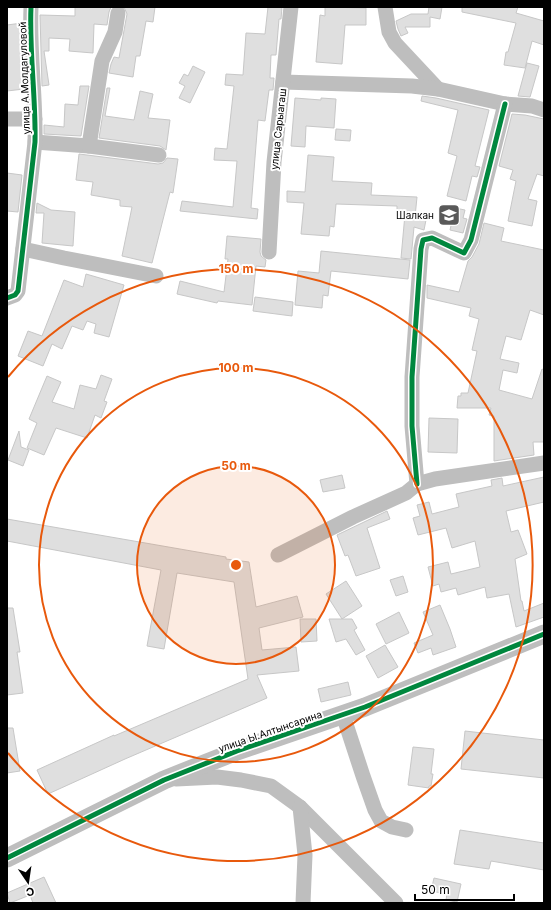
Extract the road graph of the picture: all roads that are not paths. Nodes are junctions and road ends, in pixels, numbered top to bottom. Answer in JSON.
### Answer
{"nodes":[{"id":1,"x":32,"y":7,"type":"edge"},
{"id":2,"x":291,"y":7,"type":"edge"},
{"id":3,"x":385,"y":7,"type":"edge"},
{"id":4,"x":118,"y":13,"type":"dead end"},
{"id":5,"x":283,"y":82,"type":"junction"},
{"id":6,"x":438,"y":89,"type":"junction"},
{"id":7,"x":505,"y":104,"type":"junction"},
{"id":8,"x":544,"y":110,"type":"edge"},
{"id":9,"x":7,"y":119,"type":"edge"},
{"id":10,"x":35,"y":119,"type":"junction"},
{"id":11,"x":34,"y":142,"type":"junction"},
{"id":12,"x":89,"y":146,"type":"junction"},
{"id":13,"x":159,"y":155,"type":"dead end"},
{"id":14,"x":23,"y":249,"type":"junction"},
{"id":15,"x":268,"y":252,"type":"dead end"},
{"id":16,"x":156,"y":276,"type":"dead end"},
{"id":17,"x":13,"y":295,"type":"edge"},
{"id":18,"x":544,"y":463,"type":"edge"},
{"id":19,"x":417,"y":484,"type":"junction"},
{"id":20,"x":278,"y":555,"type":"dead end"},
{"id":21,"x":544,"y":634,"type":"edge"},
{"id":22,"x":343,"y":715,"type":"junction"},
{"id":23,"x":164,"y":780,"type":"junction"},
{"id":24,"x":300,"y":807,"type":"junction"},
{"id":25,"x":406,"y":830,"type":"dead end"},
{"id":26,"x":7,"y":858,"type":"edge"},
{"id":27,"x":303,"y":903,"type":"edge"},
{"id":28,"x":396,"y":903,"type":"edge"}],
"edges":[{"from":1,"to":10,"type":"street","name":"улица А.Молдагуловой"},
{"from":2,"to":5,"type":"street","name":"улица Сарыагаш"},
{"from":3,"to":6,"type":"street"},
{"from":4,"to":12,"type":"street"},
{"from":5,"to":6,"type":"street"},
{"from":5,"to":15,"type":"street","name":"улица Сарыагаш"},
{"from":6,"to":7,"type":"street"},
{"from":7,"to":8,"type":"street"},
{"from":7,"to":19,"type":"street"},
{"from":9,"to":10,"type":"street"},
{"from":10,"to":11,"type":"street","name":"улица А.Молдагуловой"},
{"from":11,"to":12,"type":"street"},
{"from":11,"to":14,"type":"street","name":"улица А.Молдагуловой"},
{"from":12,"to":13,"type":"street"},
{"from":14,"to":16,"type":"street"},
{"from":14,"to":17,"type":"street","name":"улица А.Молдагуловой"},
{"from":18,"to":19,"type":"street"},
{"from":19,"to":20,"type":"street"},
{"from":21,"to":22,"type":"street","name":"улица Ы.Алтынсарина"},
{"from":22,"to":23,"type":"street","name":"улица Ы.Алтынсарина"},
{"from":22,"to":25,"type":"street"},
{"from":23,"to":24,"type":"street"},
{"from":23,"to":26,"type":"street","name":"улица Ы.Алтынсарина"},
{"from":24,"to":27,"type":"street"},
{"from":24,"to":28,"type":"street"}]}
